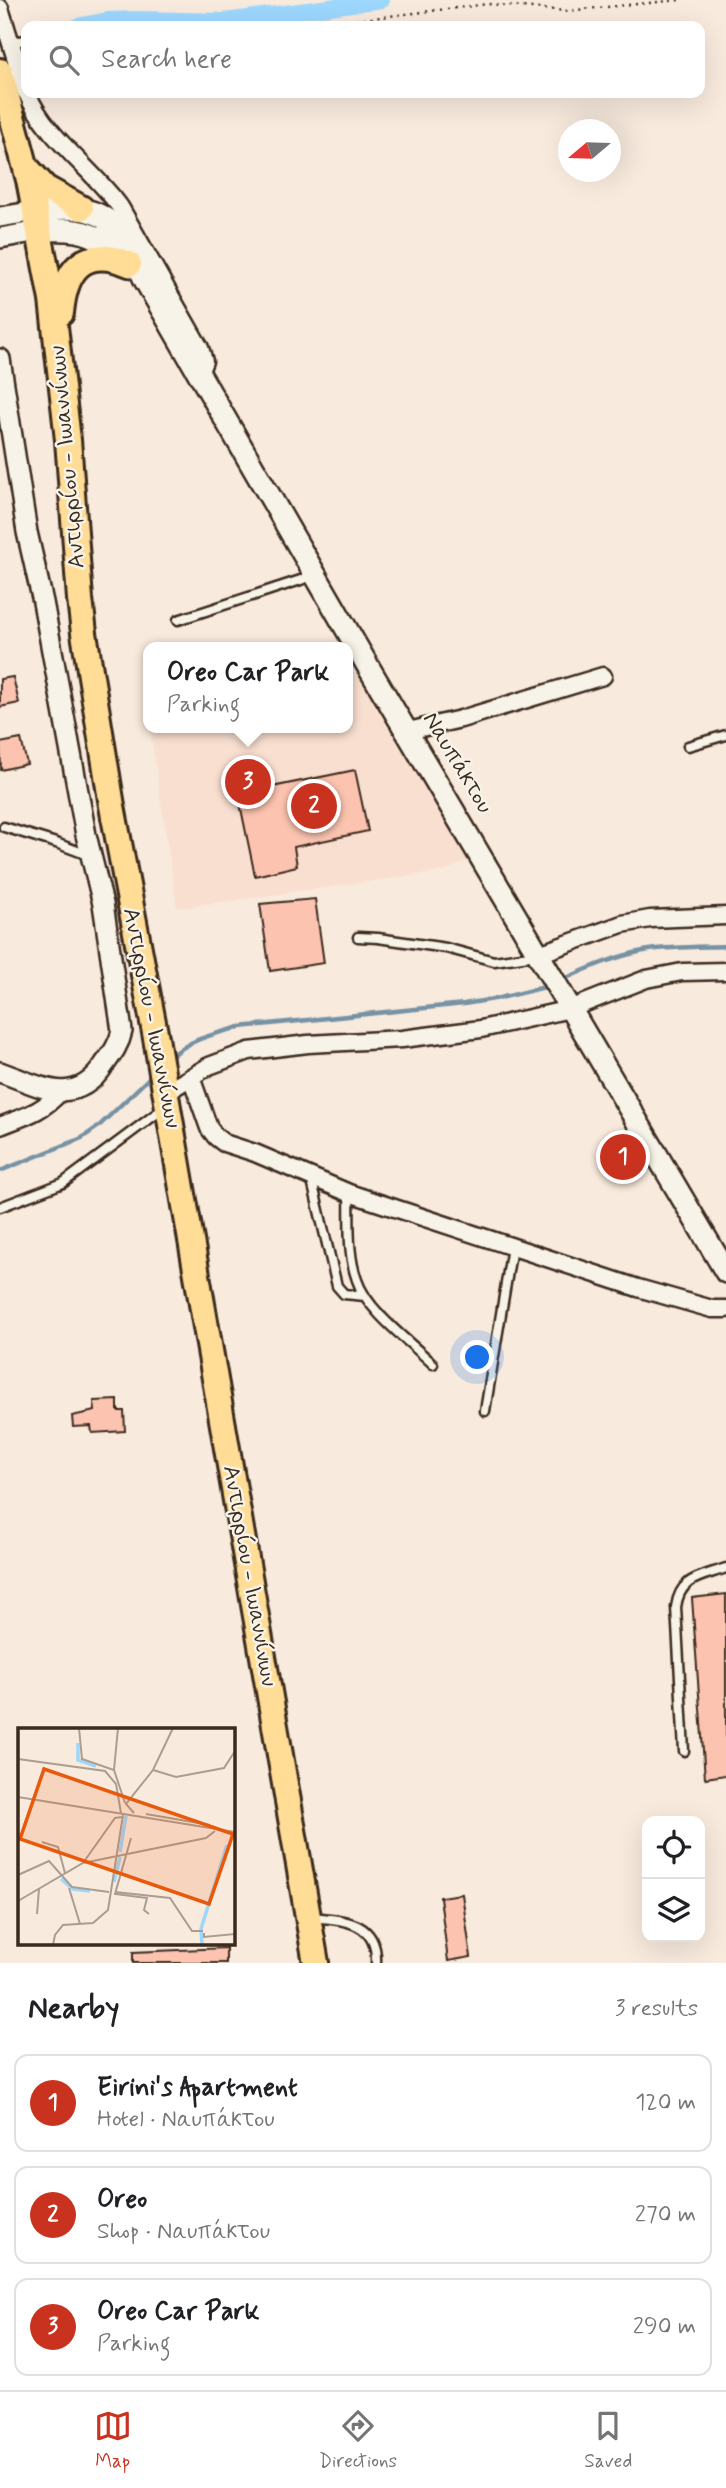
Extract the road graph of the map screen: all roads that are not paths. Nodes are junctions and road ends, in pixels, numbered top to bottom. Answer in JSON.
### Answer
{"nodes":[{"id":1,"x":0,"y":8,"type":"edge"},
{"id":2,"x":19,"y":41,"type":"edge"},
{"id":3,"x":0,"y":71,"type":"edge"},
{"id":4,"x":29,"y":98,"type":"edge"},
{"id":5,"x":26,"y":167,"type":"junction"},
{"id":6,"x":81,"y":208,"type":"junction"},
{"id":7,"x":0,"y":217,"type":"edge"},
{"id":8,"x":38,"y":221,"type":"junction"},
{"id":9,"x":0,"y":238,"type":"edge"},
{"id":10,"x":137,"y":272,"type":"junction"},
{"id":11,"x":58,"y":345,"type":"junction"},
{"id":12,"x":0,"y":359,"type":"edge"},
{"id":13,"x":199,"y":374,"type":"junction"},
{"id":14,"x":316,"y":575,"type":"junction"},
{"id":15,"x":178,"y":620,"type":"dead end"},
{"id":16,"x":603,"y":676,"type":"dead end"},
{"id":17,"x":408,"y":731,"type":"junction"},
{"id":18,"x":726,"y":735,"type":"edge"},
{"id":19,"x":688,"y":746,"type":"dead end"},
{"id":20,"x":4,"y":827,"type":"dead end"},
{"id":21,"x":91,"y":856,"type":"junction"},
{"id":22,"x":726,"y":916,"type":"edge"},
{"id":23,"x":358,"y":937,"type":"dead end"},
{"id":24,"x":544,"y":963,"type":"junction"},
{"id":25,"x":726,"y":971,"type":"edge"},
{"id":26,"x":568,"y":1004,"type":"junction"},
{"id":27,"x":122,"y":1031,"type":"junction"},
{"id":28,"x":155,"y":1031,"type":"junction"},
{"id":29,"x":0,"y":1072,"type":"edge"},
{"id":30,"x":191,"y":1077,"type":"junction"},
{"id":31,"x":60,"y":1092,"type":"junction"},
{"id":32,"x":166,"y":1094,"type":"junction"},
{"id":33,"x":0,"y":1126,"type":"edge"},
{"id":34,"x":311,"y":1177,"type":"junction"},
{"id":35,"x":349,"y":1193,"type":"junction"},
{"id":36,"x":0,"y":1207,"type":"edge"},
{"id":37,"x":512,"y":1247,"type":"junction"},
{"id":38,"x":726,"y":1272,"type":"edge"},
{"id":39,"x":365,"y":1296,"type":"junction"},
{"id":40,"x":726,"y":1309,"type":"edge"},
{"id":41,"x":433,"y":1364,"type":"dead end"},
{"id":42,"x":485,"y":1411,"type":"dead end"},
{"id":43,"x":726,"y":1568,"type":"edge"},
{"id":44,"x":684,"y":1751,"type":"dead end"},
{"id":45,"x":308,"y":1916,"type":"junction"},
{"id":46,"x":316,"y":1963,"type":"edge"},
{"id":47,"x":376,"y":1963,"type":"edge"}],
"edges":[{"from":1,"to":2,"type":"street"},
{"from":3,"to":5,"type":"main road","name":"Αντιρρίου - Ιωαννίνων"},
{"from":4,"to":13,"type":"street"},
{"from":5,"to":6,"type":"main road"},
{"from":5,"to":8,"type":"main road","name":"Αντιρρίου - Ιωαννίνων"},
{"from":6,"to":8,"type":"main road"},
{"from":6,"to":10,"type":"main road","name":"Ναυπάκτου"},
{"from":7,"to":8,"type":"street"},
{"from":8,"to":9,"type":"street"},
{"from":8,"to":10,"type":"main road","name":"Ναυπάκτου"},
{"from":8,"to":11,"type":"main road","name":"Αντιρρίου - Ιωαννίνων"},
{"from":10,"to":11,"type":"main road"},
{"from":10,"to":13,"type":"main road","name":"Ναυπάκτου"},
{"from":11,"to":28,"type":"main road","name":"Αντιρρίου - Ιωαννίνων"},
{"from":12,"to":21,"type":"street"},
{"from":13,"to":14,"type":"main road","name":"Ναυπάκτου"},
{"from":14,"to":15,"type":"lane"},
{"from":14,"to":17,"type":"main road","name":"Ναυπάκτου"},
{"from":16,"to":17,"type":"street"},
{"from":17,"to":24,"type":"main road","name":"Ναυπάκτου"},
{"from":18,"to":19,"type":"lane"},
{"from":20,"to":21,"type":"lane"},
{"from":21,"to":27,"type":"street"},
{"from":22,"to":24,"type":"street"},
{"from":23,"to":24,"type":"lane"},
{"from":24,"to":26,"type":"main road","name":"Ναυπάκτου"},
{"from":25,"to":26,"type":"street"},
{"from":26,"to":30,"type":"street"},
{"from":26,"to":38,"type":"main road","name":"Ναυπάκτου"},
{"from":27,"to":28,"type":"street"},
{"from":27,"to":31,"type":"street"},
{"from":28,"to":32,"type":"main road","name":"Αντιρρίου - Ιωαννίνων"},
{"from":29,"to":31,"type":"street"},
{"from":30,"to":32,"type":"street"},
{"from":30,"to":34,"type":"street"},
{"from":31,"to":33,"type":"street"},
{"from":32,"to":36,"type":"lane"},
{"from":32,"to":45,"type":"main road","name":"Αντιρρίου - Ιωαννίνων"},
{"from":34,"to":35,"type":"street"},
{"from":34,"to":39,"type":"lane"},
{"from":35,"to":37,"type":"street"},
{"from":35,"to":39,"type":"lane"},
{"from":37,"to":40,"type":"street"},
{"from":37,"to":42,"type":"lane"},
{"from":39,"to":41,"type":"lane"},
{"from":43,"to":44,"type":"lane"},
{"from":45,"to":46,"type":"main road","name":"Αντιρρίου - Ιωαννίνων"},
{"from":45,"to":47,"type":"lane"}]}
